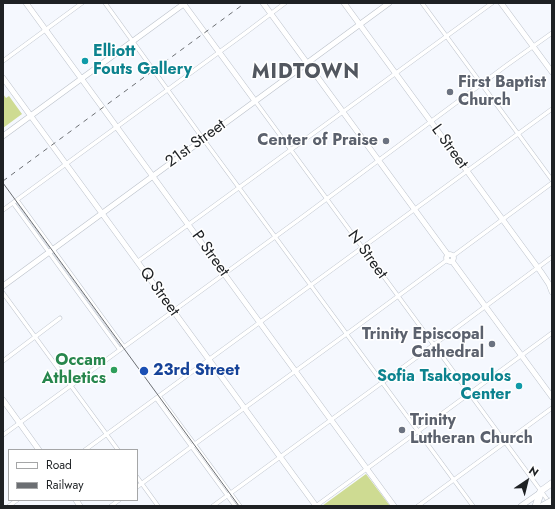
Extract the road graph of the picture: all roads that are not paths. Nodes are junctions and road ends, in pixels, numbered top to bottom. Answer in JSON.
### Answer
{"nodes":[{"id":1,"x":26,"y":3,"type":"edge"},
{"id":2,"x":82,"y":3,"type":"edge"},
{"id":3,"x":105,"y":3,"type":"edge"},
{"id":4,"x":184,"y":3,"type":"edge"},
{"id":5,"x":263,"y":3,"type":"edge"},
{"id":6,"x":285,"y":3,"type":"edge"},
{"id":7,"x":344,"y":3,"type":"edge"},
{"id":8,"x":389,"y":3,"type":"edge"},
{"id":9,"x":422,"y":3,"type":"edge"},
{"id":10,"x":492,"y":3,"type":"edge"},
{"id":11,"x":501,"y":3,"type":"edge"},
{"id":12,"x":271,"y":14,"type":"junction"},
{"id":13,"x":360,"y":24,"type":"junction"},
{"id":14,"x":46,"y":30,"type":"junction"},
{"id":15,"x":552,"y":33,"type":"edge"},
{"id":16,"x":446,"y":36,"type":"junction"},
{"id":17,"x":133,"y":41,"type":"junction"},
{"id":18,"x":533,"y":46,"type":"junction"},
{"id":19,"x":219,"y":52,"type":"junction"},
{"id":20,"x":3,"y":61,"type":"edge"},
{"id":21,"x":307,"y":63,"type":"junction"},
{"id":22,"x":552,"y":72,"type":"edge"},
{"id":23,"x":395,"y":74,"type":"junction"},
{"id":24,"x":3,"y":78,"type":"edge"},
{"id":25,"x":81,"y":79,"type":"junction"},
{"id":26,"x":482,"y":84,"type":"junction"},
{"id":27,"x":168,"y":90,"type":"junction"},
{"id":28,"x":255,"y":101,"type":"junction"},
{"id":29,"x":552,"y":109,"type":"edge"},
{"id":30,"x":343,"y":112,"type":"junction"},
{"id":31,"x":30,"y":116,"type":"junction"},
{"id":32,"x":431,"y":122,"type":"junction"},
{"id":33,"x":117,"y":127,"type":"junction"},
{"id":34,"x":518,"y":134,"type":"junction"},
{"id":35,"x":3,"y":136,"type":"edge"},
{"id":36,"x":203,"y":138,"type":"junction"},
{"id":37,"x":291,"y":150,"type":"junction"},
{"id":38,"x":378,"y":160,"type":"junction"},
{"id":39,"x":66,"y":164,"type":"junction"},
{"id":40,"x":467,"y":171,"type":"junction"},
{"id":41,"x":153,"y":176,"type":"junction"},
{"id":42,"x":552,"y":181,"type":"edge"},
{"id":43,"x":240,"y":187,"type":"junction"},
{"id":44,"x":326,"y":199,"type":"junction"},
{"id":45,"x":17,"y":200,"type":"junction"},
{"id":46,"x":13,"y":203,"type":"junction"},
{"id":47,"x":414,"y":209,"type":"junction"},
{"id":48,"x":3,"y":210,"type":"edge"},
{"id":49,"x":102,"y":214,"type":"junction"},
{"id":50,"x":502,"y":219,"type":"junction"},
{"id":51,"x":188,"y":225,"type":"junction"},
{"id":52,"x":276,"y":236,"type":"junction"},
{"id":53,"x":362,"y":247,"type":"junction"},
{"id":54,"x":51,"y":251,"type":"junction"},
{"id":55,"x":552,"y":257,"type":"edge"},
{"id":56,"x":450,"y":258,"type":"junction"},
{"id":57,"x":137,"y":262,"type":"junction"},
{"id":58,"x":538,"y":268,"type":"junction"},
{"id":59,"x":224,"y":273,"type":"junction"},
{"id":60,"x":311,"y":285,"type":"junction"},
{"id":61,"x":3,"y":286,"type":"edge"},
{"id":62,"x":552,"y":292,"type":"edge"},
{"id":63,"x":3,"y":293,"type":"edge"},
{"id":64,"x":398,"y":296,"type":"junction"},
{"id":65,"x":485,"y":306,"type":"junction"},
{"id":66,"x":173,"y":311,"type":"junction"},
{"id":67,"x":60,"y":318,"type":"dead end"},
{"id":68,"x":260,"y":322,"type":"junction"},
{"id":69,"x":552,"y":333,"type":"edge"},
{"id":70,"x":346,"y":334,"type":"junction"},
{"id":71,"x":35,"y":337,"type":"junction"},
{"id":72,"x":433,"y":345,"type":"junction"},
{"id":73,"x":124,"y":347,"type":"junction"},
{"id":74,"x":120,"y":350,"type":"junction"},
{"id":75,"x":521,"y":355,"type":"junction"},
{"id":76,"x":208,"y":359,"type":"junction"},
{"id":77,"x":3,"y":361,"type":"edge"},
{"id":78,"x":295,"y":371,"type":"junction"},
{"id":79,"x":382,"y":383,"type":"junction"},
{"id":80,"x":71,"y":386,"type":"junction"},
{"id":81,"x":469,"y":394,"type":"junction"},
{"id":82,"x":158,"y":397,"type":"junction"},
{"id":83,"x":552,"y":397,"type":"edge"},
{"id":84,"x":3,"y":400,"type":"edge"},
{"id":85,"x":244,"y":408,"type":"junction"},
{"id":86,"x":552,"y":408,"type":"edge"},
{"id":87,"x":332,"y":420,"type":"junction"},
{"id":88,"x":20,"y":423,"type":"junction"},
{"id":89,"x":418,"y":431,"type":"junction"},
{"id":90,"x":107,"y":434,"type":"junction"},
{"id":91,"x":3,"y":435,"type":"edge"},
{"id":92,"x":505,"y":442,"type":"junction"},
{"id":93,"x":193,"y":446,"type":"junction"},
{"id":94,"x":38,"y":449,"type":"edge"},
{"id":95,"x":86,"y":449,"type":"edge"},
{"id":96,"x":117,"y":449,"type":"edge"},
{"id":97,"x":280,"y":457,"type":"junction"},
{"id":98,"x":367,"y":468,"type":"junction"},
{"id":99,"x":138,"y":478,"type":"edge"},
{"id":100,"x":454,"y":480,"type":"junction"},
{"id":101,"x":552,"y":483,"type":"edge"},
{"id":102,"x":142,"y":484,"type":"junction"},
{"id":103,"x":138,"y":486,"type":"edge"},
{"id":104,"x":541,"y":491,"type":"junction"},
{"id":105,"x":229,"y":494,"type":"junction"},
{"id":106,"x":552,"y":501,"type":"edge"},
{"id":107,"x":158,"y":506,"type":"edge"},
{"id":108,"x":213,"y":506,"type":"edge"},
{"id":109,"x":235,"y":506,"type":"edge"},
{"id":110,"x":240,"y":506,"type":"edge"},
{"id":111,"x":316,"y":506,"type":"edge"},
{"id":112,"x":394,"y":506,"type":"edge"},
{"id":113,"x":418,"y":506,"type":"edge"},
{"id":114,"x":473,"y":506,"type":"edge"},
{"id":115,"x":521,"y":506,"type":"edge"},
{"id":116,"x":536,"y":506,"type":"edge"},
{"id":117,"x":543,"y":506,"type":"edge"},
{"id":118,"x":552,"y":506,"type":"edge"}],
"edges":[{"from":1,"to":14,"type":"main road","name":"P Street"},
{"from":2,"to":14,"type":"street"},
{"from":3,"to":17,"type":"street"},
{"from":4,"to":17,"type":"main road"},
{"from":4,"to":19,"type":"main road","name":"N Street"},
{"from":5,"to":12,"type":"main road"},
{"from":6,"to":12,"type":"street"},
{"from":7,"to":13,"type":"main road","name":"L Street"},
{"from":8,"to":13,"type":"main road","name":"21st Street"},
{"from":9,"to":16,"type":"street"},
{"from":10,"to":16,"type":"street"},
{"from":11,"to":18,"type":"main road"},
{"from":12,"to":19,"type":"street"},
{"from":12,"to":21,"type":"main road"},
{"from":13,"to":21,"type":"main road","name":"21st Street"},
{"from":13,"to":23,"type":"main road","name":"L Street"},
{"from":14,"to":20,"type":"street"},
{"from":14,"to":25,"type":"main road","name":"P Street"},
{"from":15,"to":18,"type":"street"},
{"from":16,"to":23,"type":"street"},
{"from":16,"to":26,"type":"street"},
{"from":17,"to":25,"type":"main road"},
{"from":17,"to":27,"type":"street"},
{"from":18,"to":22,"type":"main road"},
{"from":18,"to":26,"type":"street"},
{"from":19,"to":27,"type":"street"},
{"from":19,"to":28,"type":"main road","name":"N Street"},
{"from":21,"to":28,"type":"main road","name":"21st Street"},
{"from":21,"to":30,"type":"main road"},
{"from":23,"to":30,"type":"street"},
{"from":23,"to":32,"type":"main road","name":"L Street"},
{"from":24,"to":31,"type":"main road","name":"Q Street"},
{"from":25,"to":31,"type":"main road"},
{"from":25,"to":33,"type":"main road","name":"P Street"},
{"from":26,"to":32,"type":"street"},
{"from":26,"to":34,"type":"street"},
{"from":27,"to":33,"type":"street"},
{"from":27,"to":36,"type":"street"},
{"from":28,"to":36,"type":"main road","name":"21st Street"},
{"from":28,"to":37,"type":"street","name":"N Street"},
{"from":29,"to":34,"type":"street"},
{"from":30,"to":37,"type":"street"},
{"from":30,"to":38,"type":"main road"},
{"from":31,"to":35,"type":"main road"},
{"from":31,"to":39,"type":"main road","name":"Q Street"},
{"from":32,"to":38,"type":"street"},
{"from":32,"to":40,"type":"main road","name":"L Street"},
{"from":33,"to":39,"type":"street"},
{"from":33,"to":41,"type":"main road","name":"P Street"},
{"from":34,"to":40,"type":"street"},
{"from":34,"to":42,"type":"street"},
{"from":36,"to":41,"type":"main road","name":"21st Street"},
{"from":36,"to":43,"type":"street"},
{"from":37,"to":43,"type":"street"},
{"from":37,"to":44,"type":"street","name":"N Street"},
{"from":38,"to":44,"type":"street"},
{"from":38,"to":47,"type":"main road"},
{"from":39,"to":45,"type":"street"},
{"from":39,"to":49,"type":"main road","name":"Q Street"},
{"from":40,"to":47,"type":"street"},
{"from":40,"to":50,"type":"main road","name":"L Street"},
{"from":41,"to":49,"type":"main road","name":"21st Street"},
{"from":41,"to":51,"type":"main road","name":"P Street"},
{"from":42,"to":50,"type":"street"},
{"from":43,"to":51,"type":"street"},
{"from":43,"to":52,"type":"street"},
{"from":44,"to":52,"type":"street"},
{"from":44,"to":53,"type":"street","name":"N Street"},
{"from":45,"to":46,"type":"street"},
{"from":45,"to":54,"type":"street"},
{"from":46,"to":48,"type":"street"},
{"from":46,"to":54,"type":"street"},
{"from":47,"to":53,"type":"street"},
{"from":47,"to":56,"type":"main road"},
{"from":49,"to":54,"type":"main road","name":"21st Street"},
{"from":49,"to":57,"type":"main road","name":"Q Street"},
{"from":50,"to":56,"type":"street"},
{"from":50,"to":58,"type":"main road","name":"L Street"},
{"from":51,"to":57,"type":"street"},
{"from":51,"to":59,"type":"main road","name":"P Street"},
{"from":52,"to":59,"type":"street"},
{"from":52,"to":60,"type":"street"},
{"from":53,"to":60,"type":"street"},
{"from":53,"to":64,"type":"street","name":"N Street"},
{"from":54,"to":61,"type":"main road","name":"21st Street"},
{"from":54,"to":73,"type":"street"},
{"from":54,"to":74,"type":"street"},
{"from":55,"to":58,"type":"street"},
{"from":56,"to":64,"type":"street"},
{"from":56,"to":65,"type":"main road"},
{"from":57,"to":66,"type":"main road","name":"Q Street"},
{"from":58,"to":62,"type":"main road","name":"L Street"},
{"from":58,"to":65,"type":"street"},
{"from":59,"to":66,"type":"street"},
{"from":59,"to":68,"type":"main road","name":"P Street"},
{"from":60,"to":68,"type":"street"},
{"from":60,"to":70,"type":"street"},
{"from":63,"to":71,"type":"street"},
{"from":64,"to":70,"type":"street"},
{"from":64,"to":72,"type":"street","name":"N Street"},
{"from":65,"to":72,"type":"street"},
{"from":65,"to":75,"type":"main road"},
{"from":66,"to":73,"type":"street"},
{"from":66,"to":76,"type":"main road","name":"Q Street"},
{"from":67,"to":71,"type":"street"},
{"from":68,"to":76,"type":"street"},
{"from":68,"to":78,"type":"main road","name":"P Street"},
{"from":69,"to":75,"type":"street"},
{"from":70,"to":78,"type":"street"},
{"from":70,"to":79,"type":"street"},
{"from":71,"to":77,"type":"street"},
{"from":71,"to":80,"type":"street"},
{"from":72,"to":79,"type":"street"},
{"from":72,"to":81,"type":"street","name":"N Street"},
{"from":73,"to":74,"type":"street"},
{"from":74,"to":80,"type":"street"},
{"from":75,"to":81,"type":"street"},
{"from":75,"to":83,"type":"main road"},
{"from":76,"to":82,"type":"street"},
{"from":76,"to":85,"type":"main road","name":"Q Street"},
{"from":78,"to":85,"type":"street"},
{"from":78,"to":87,"type":"main road","name":"P Street"},
{"from":79,"to":87,"type":"street"},
{"from":79,"to":89,"type":"street"},
{"from":80,"to":88,"type":"street"},
{"from":80,"to":90,"type":"street"},
{"from":81,"to":89,"type":"street"},
{"from":81,"to":92,"type":"street","name":"N Street"},
{"from":82,"to":90,"type":"street"},
{"from":82,"to":93,"type":"street"},
{"from":84,"to":88,"type":"main road"},
{"from":85,"to":93,"type":"street"},
{"from":85,"to":97,"type":"main road","name":"Q Street"},
{"from":86,"to":92,"type":"street"},
{"from":87,"to":97,"type":"street"},
{"from":87,"to":98,"type":"main road","name":"P Street"},
{"from":88,"to":91,"type":"street"},
{"from":88,"to":94,"type":"main road"},
{"from":89,"to":98,"type":"street"},
{"from":89,"to":100,"type":"street"},
{"from":90,"to":95,"type":"street"},
{"from":90,"to":96,"type":"street"},
{"from":92,"to":100,"type":"street"},
{"from":92,"to":104,"type":"street","name":"N Street"},
{"from":93,"to":102,"type":"street"},
{"from":93,"to":105,"type":"street"},
{"from":97,"to":105,"type":"street"},
{"from":97,"to":111,"type":"main road","name":"Q Street"},
{"from":98,"to":111,"type":"street"},
{"from":98,"to":112,"type":"main road","name":"P Street"},
{"from":99,"to":102,"type":"street"},
{"from":100,"to":113,"type":"street"},
{"from":100,"to":114,"type":"street"},
{"from":101,"to":104,"type":"main road"},
{"from":102,"to":103,"type":"street"},
{"from":102,"to":107,"type":"street"},
{"from":104,"to":115,"type":"main road"},
{"from":104,"to":116,"type":"highway"},
{"from":104,"to":118,"type":"street","name":"N Street"},
{"from":105,"to":108,"type":"street"},
{"from":105,"to":109,"type":"street"},
{"from":105,"to":110,"type":"street"},
{"from":106,"to":117,"type":"highway","bridge":true}]}
